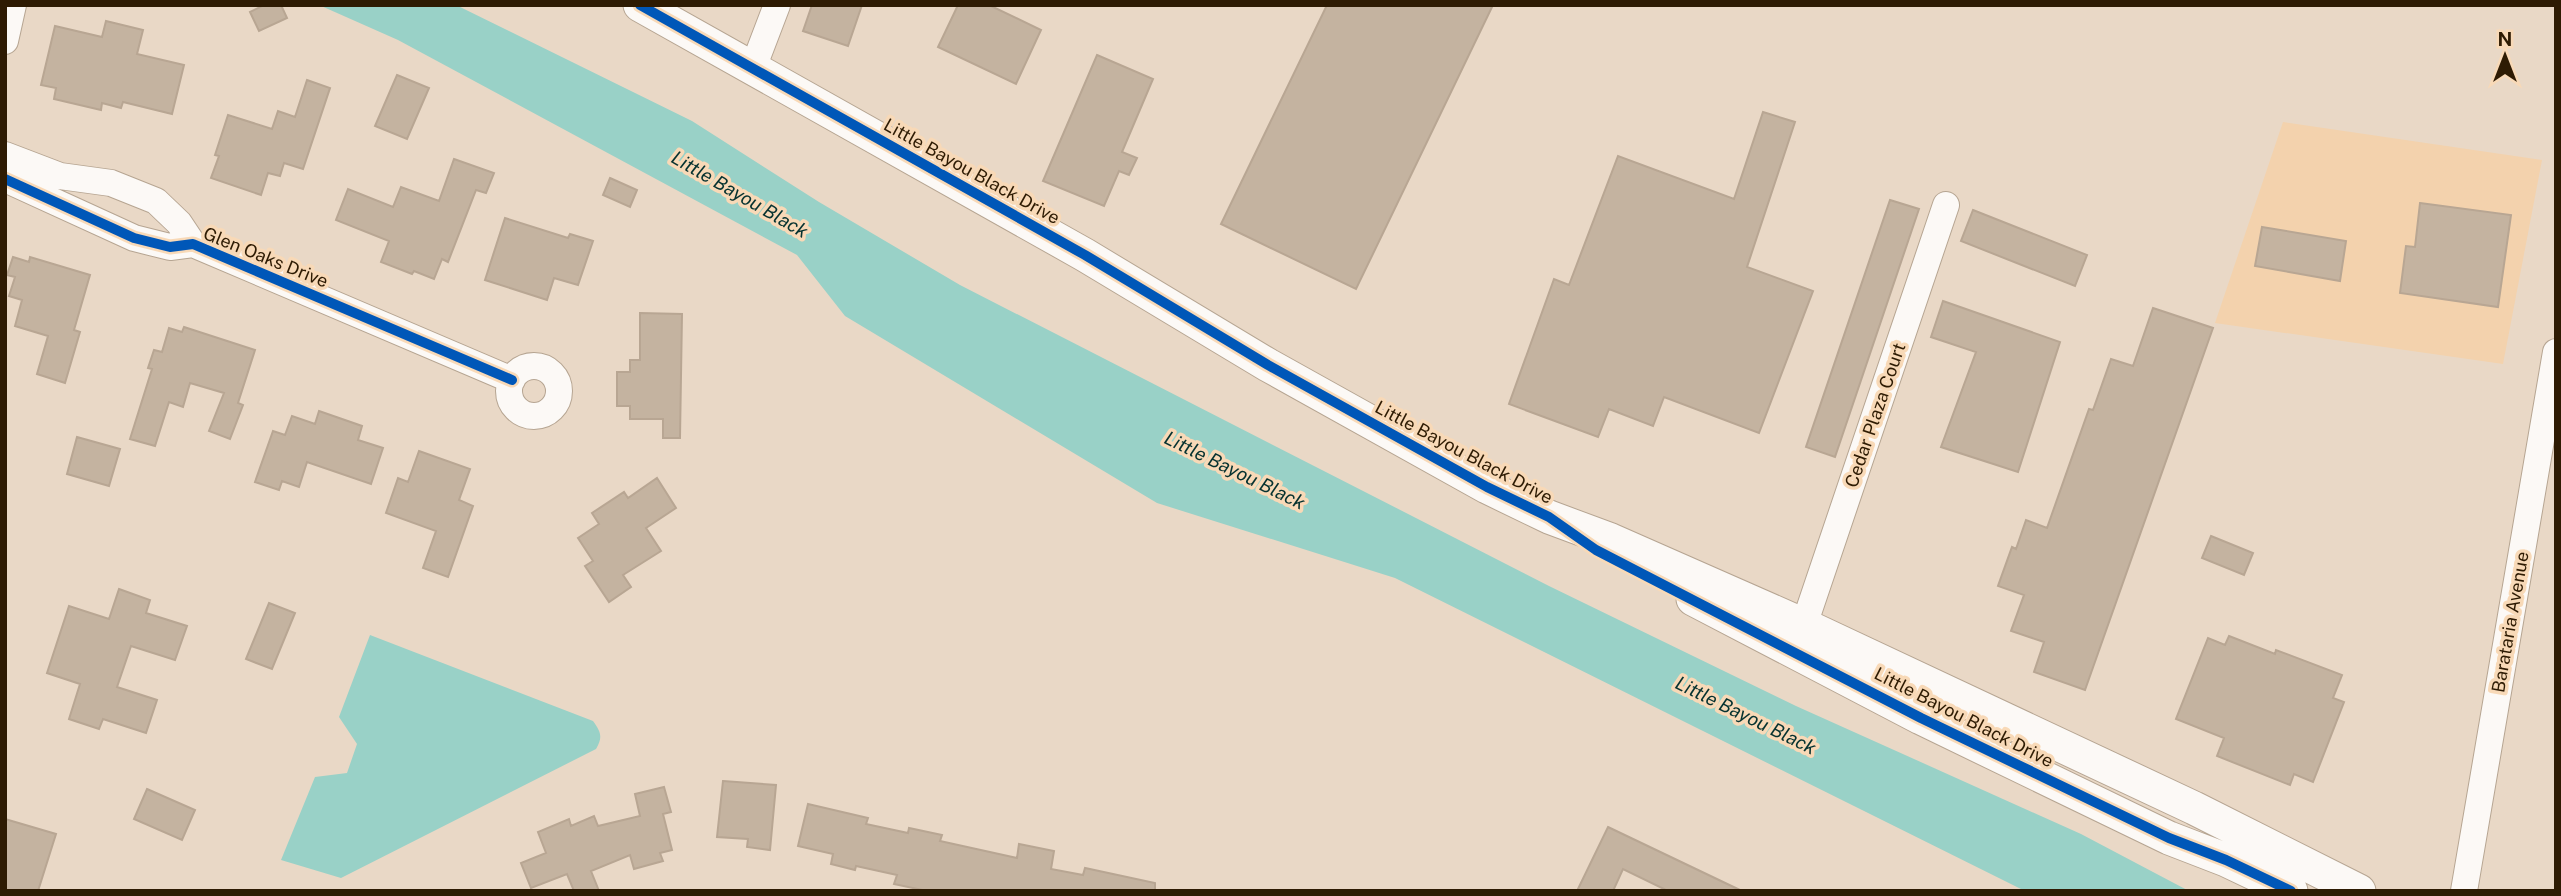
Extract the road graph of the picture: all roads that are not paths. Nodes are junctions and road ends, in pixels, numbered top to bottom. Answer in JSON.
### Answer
{"nodes":[{"id":1,"x":13,"y":5,"type":"edge"},
{"id":2,"x":640,"y":5,"type":"edge"},
{"id":3,"x":777,"y":5,"type":"edge"},
{"id":4,"x":5,"y":41,"type":"edge"},
{"id":5,"x":753,"y":68,"type":"junction"},
{"id":6,"x":5,"y":155,"type":"edge"},
{"id":7,"x":5,"y":178,"type":"edge"},
{"id":8,"x":131,"y":191,"type":"junction"},
{"id":9,"x":1946,"y":205,"type":"dead end"},
{"id":10,"x":115,"y":231,"type":"junction"},
{"id":11,"x":193,"y":244,"type":"junction"},
{"id":12,"x":2556,"y":352,"type":"edge"},
{"id":13,"x":512,"y":380,"type":"dead end"},
{"id":14,"x":1549,"y":517,"type":"junction"},
{"id":15,"x":1804,"y":625,"type":"junction"},
{"id":16,"x":2291,"y":891,"type":"edge"},
{"id":17,"x":2359,"y":891,"type":"edge"},
{"id":18,"x":2465,"y":891,"type":"edge"}],
"edges":[{"from":1,"to":4,"type":"street"},
{"from":2,"to":5,"type":"main road","name":"Little Bayou Black Drive"},
{"from":3,"to":5,"type":"street"},
{"from":5,"to":14,"type":"main road","name":"Little Bayou Black Drive"},
{"from":6,"to":8,"type":"street","name":"Glen Oaks Drive"},
{"from":7,"to":10,"type":"street","name":"Glen Oaks Drive"},
{"from":8,"to":10,"type":"street"},
{"from":8,"to":11,"type":"street","name":"Glen Oaks Drive"},
{"from":9,"to":15,"type":"street","name":"Cedar Plaza Court"},
{"from":10,"to":11,"type":"street","name":"Glen Oaks Drive"},
{"from":11,"to":13,"type":"street","name":"Glen Oaks Drive"},
{"from":12,"to":18,"type":"street","name":"Barataria Avenue"},
{"from":14,"to":15,"type":"main road","name":"Little Bayou Black Drive"},
{"from":14,"to":16,"type":"main road","name":"Little Bayou Black Drive"},
{"from":15,"to":17,"type":"main road","name":"Little Bayou Black Drive"}]}
